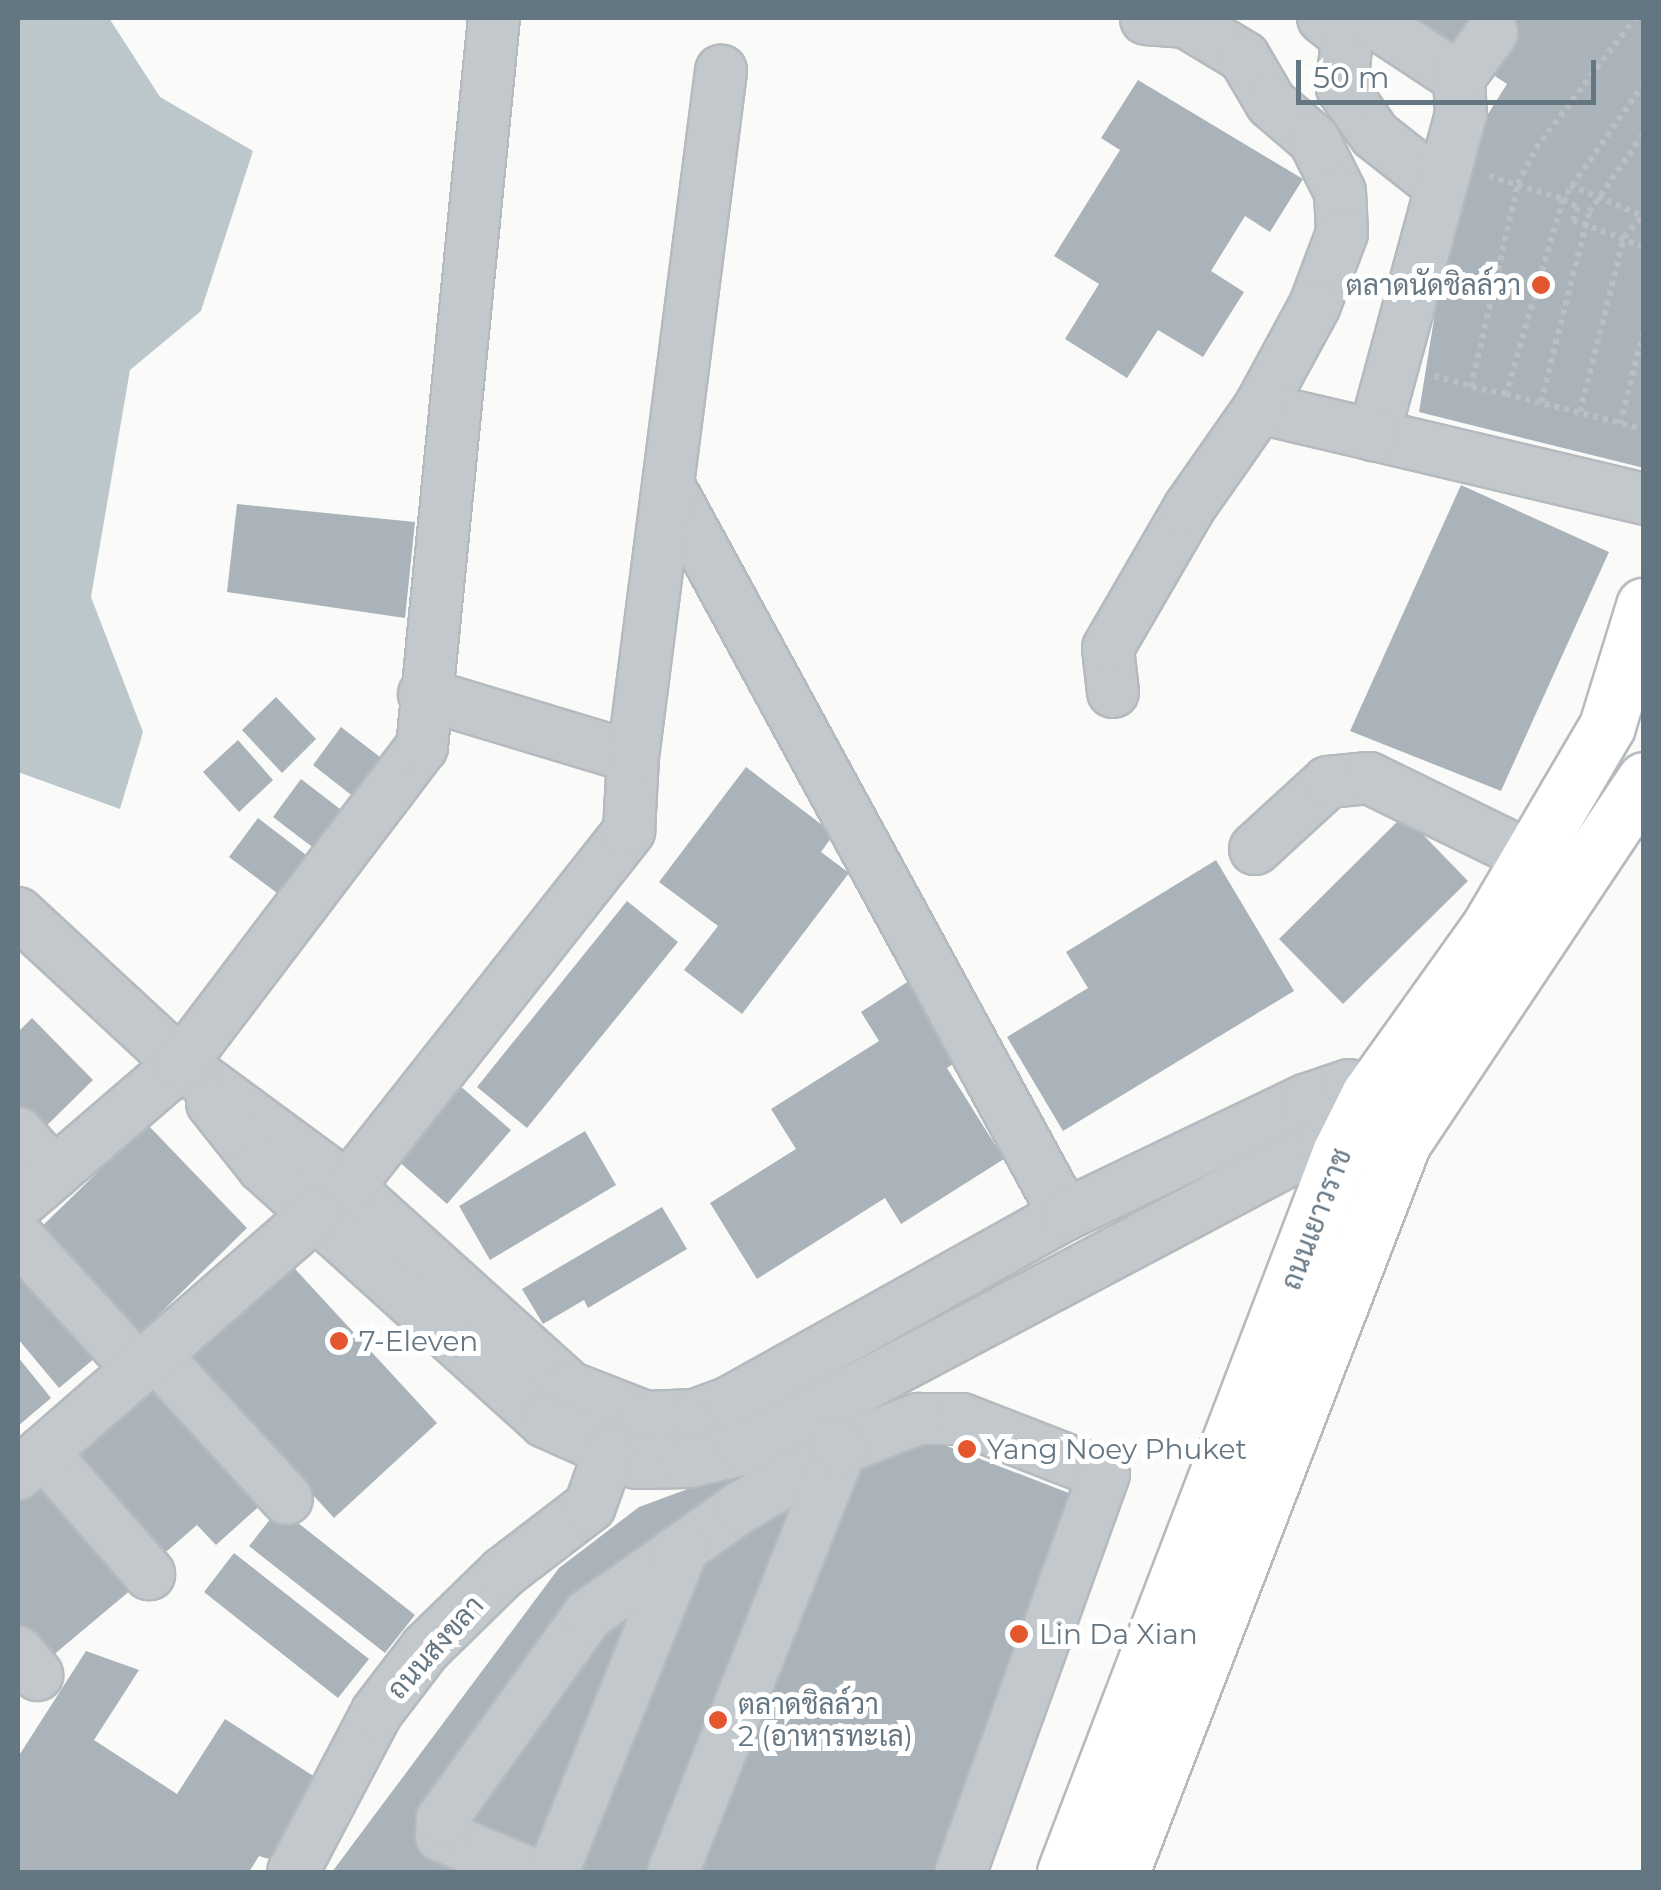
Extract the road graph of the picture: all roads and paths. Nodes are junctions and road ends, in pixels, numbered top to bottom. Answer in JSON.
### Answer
{"nodes":[{"id":1,"x":494,"y":18,"type":"edge"},
{"id":2,"x":1635,"y":18,"type":"edge"},
{"id":3,"x":1146,"y":19,"type":"edge"},
{"id":4,"x":1352,"y":23,"type":"edge"},
{"id":5,"x":1492,"y":33,"type":"dead end"},
{"id":6,"x":721,"y":71,"type":"dead end"},
{"id":7,"x":1460,"y":78,"type":"junction"},
{"id":8,"x":1644,"y":83,"type":"edge"},
{"id":9,"x":1644,"y":133,"type":"edge"},
{"id":10,"x":1437,"y":184,"type":"junction"},
{"id":11,"x":1518,"y":184,"type":"junction"},
{"id":12,"x":1570,"y":185,"type":"junction"},
{"id":13,"x":1563,"y":199,"type":"junction"},
{"id":14,"x":1595,"y":200,"type":"junction"},
{"id":15,"x":1643,"y":216,"type":"edge"},
{"id":16,"x":1586,"y":225,"type":"junction"},
{"id":17,"x":1624,"y":236,"type":"junction"},
{"id":18,"x":1644,"y":247,"type":"edge"},
{"id":19,"x":1644,"y":330,"type":"edge"},
{"id":20,"x":1506,"y":394,"type":"junction"},
{"id":21,"x":1541,"y":402,"type":"junction"},
{"id":22,"x":1259,"y":408,"type":"junction"},
{"id":23,"x":1580,"y":412,"type":"junction"},
{"id":24,"x":1620,"y":424,"type":"junction"},
{"id":25,"x":1644,"y":430,"type":"edge"},
{"id":26,"x":1374,"y":436,"type":"junction"},
{"id":27,"x":671,"y":490,"type":"junction"},
{"id":28,"x":1644,"y":499,"type":"edge"},
{"id":29,"x":1644,"y":606,"type":"edge"},
{"id":30,"x":1113,"y":692,"type":"dead end"},
{"id":31,"x":424,"y":694,"type":"junction"},
{"id":32,"x":633,"y":757,"type":"junction"},
{"id":33,"x":1644,"y":780,"type":"edge"},
{"id":34,"x":1256,"y":849,"type":"dead end"},
{"id":35,"x":1531,"y":857,"type":"junction"},
{"id":36,"x":18,"y":913,"type":"edge"},
{"id":37,"x":181,"y":1064,"type":"junction"},
{"id":38,"x":1369,"y":1095,"type":"junction"},
{"id":39,"x":1418,"y":1120,"type":"junction"},
{"id":40,"x":18,"y":1133,"type":"edge"},
{"id":41,"x":1340,"y":1152,"type":"junction"},
{"id":42,"x":1391,"y":1173,"type":"junction"},
{"id":43,"x":36,"y":1188,"type":"edge"},
{"id":44,"x":332,"y":1201,"type":"junction"},
{"id":45,"x":1066,"y":1215,"type":"junction"},
{"id":46,"x":18,"y":1237,"type":"edge"},
{"id":47,"x":147,"y":1362,"type":"junction"},
{"id":48,"x":886,"y":1374,"type":"junction"},
{"id":49,"x":918,"y":1419,"type":"junction"},
{"id":50,"x":829,"y":1430,"type":"junction"},
{"id":51,"x":609,"y":1453,"type":"junction"},
{"id":52,"x":30,"y":1463,"type":"edge"},
{"id":53,"x":287,"y":1498,"type":"dead end"},
{"id":54,"x":683,"y":1548,"type":"junction"},
{"id":55,"x":149,"y":1574,"type":"dead end"},
{"id":56,"x":294,"y":1872,"type":"edge"},
{"id":57,"x":528,"y":1872,"type":"edge"},
{"id":58,"x":553,"y":1872,"type":"edge"},
{"id":59,"x":674,"y":1872,"type":"edge"},
{"id":60,"x":961,"y":1872,"type":"edge"},
{"id":61,"x":1065,"y":1872,"type":"edge"},
{"id":62,"x":1121,"y":1872,"type":"edge"}],
"edges":[{"from":1,"to":31,"type":"street"},
{"from":2,"to":11,"type":"path"},
{"from":3,"to":22,"type":"street"},
{"from":4,"to":7,"type":"street"},
{"from":4,"to":10,"type":"street"},
{"from":5,"to":7,"type":"street"},
{"from":6,"to":27,"type":"street"},
{"from":7,"to":10,"type":"street"},
{"from":8,"to":12,"type":"path"},
{"from":9,"to":14,"type":"path"},
{"from":10,"to":26,"type":"street"},
{"from":11,"to":13,"type":"path"},
{"from":11,"to":20,"type":"path"},
{"from":12,"to":13,"type":"path"},
{"from":12,"to":14,"type":"path"},
{"from":13,"to":16,"type":"path"},
{"from":13,"to":20,"type":"path"},
{"from":14,"to":15,"type":"path"},
{"from":14,"to":16,"type":"path"},
{"from":15,"to":17,"type":"path"},
{"from":16,"to":17,"type":"path"},
{"from":16,"to":21,"type":"path"},
{"from":17,"to":18,"type":"path"},
{"from":17,"to":23,"type":"path"},
{"from":19,"to":24,"type":"path"},
{"from":20,"to":21,"type":"path"},
{"from":21,"to":23,"type":"path"},
{"from":22,"to":26,"type":"street"},
{"from":22,"to":30,"type":"street"},
{"from":23,"to":24,"type":"path"},
{"from":24,"to":25,"type":"path"},
{"from":26,"to":28,"type":"street"},
{"from":27,"to":32,"type":"street"},
{"from":27,"to":45,"type":"street"},
{"from":29,"to":35,"type":"main road","name":"ถนนเยาวราช"},
{"from":31,"to":32,"type":"street"},
{"from":31,"to":37,"type":"street"},
{"from":32,"to":44,"type":"street"},
{"from":33,"to":39,"type":"main road","name":"ถนนเยาวราช"},
{"from":34,"to":35,"type":"street"},
{"from":35,"to":38,"type":"main road","name":"ถนนเยาวราช"},
{"from":36,"to":37,"type":"street"},
{"from":37,"to":43,"type":"street"},
{"from":37,"to":44,"type":"street"},
{"from":38,"to":39,"type":"street"},
{"from":38,"to":41,"type":"main road","name":"ถนนเยาวราช"},
{"from":38,"to":45,"type":"street"},
{"from":39,"to":42,"type":"main road","name":"ถนนเยาวราช"},
{"from":40,"to":43,"type":"street"},
{"from":41,"to":42,"type":"street"},
{"from":41,"to":48,"type":"street"},
{"from":41,"to":61,"type":"main road","name":"ถนนเยาวราช"},
{"from":42,"to":62,"type":"main road","name":"ถนนเยาวราช"},
{"from":44,"to":45,"type":"street"},
{"from":44,"to":47,"type":"street"},
{"from":44,"to":51,"type":"street"},
{"from":46,"to":47,"type":"street"},
{"from":47,"to":52,"type":"street"},
{"from":47,"to":53,"type":"street"},
{"from":48,"to":49,"type":"street"},
{"from":48,"to":50,"type":"street"},
{"from":49,"to":50,"type":"street"},
{"from":49,"to":60,"type":"street"},
{"from":50,"to":51,"type":"street"},
{"from":50,"to":54,"type":"street"},
{"from":50,"to":59,"type":"street"},
{"from":51,"to":56,"type":"street","name":"ถนนสงขลา"},
{"from":52,"to":55,"type":"street"},
{"from":54,"to":57,"type":"street"},
{"from":54,"to":58,"type":"street"}]}
